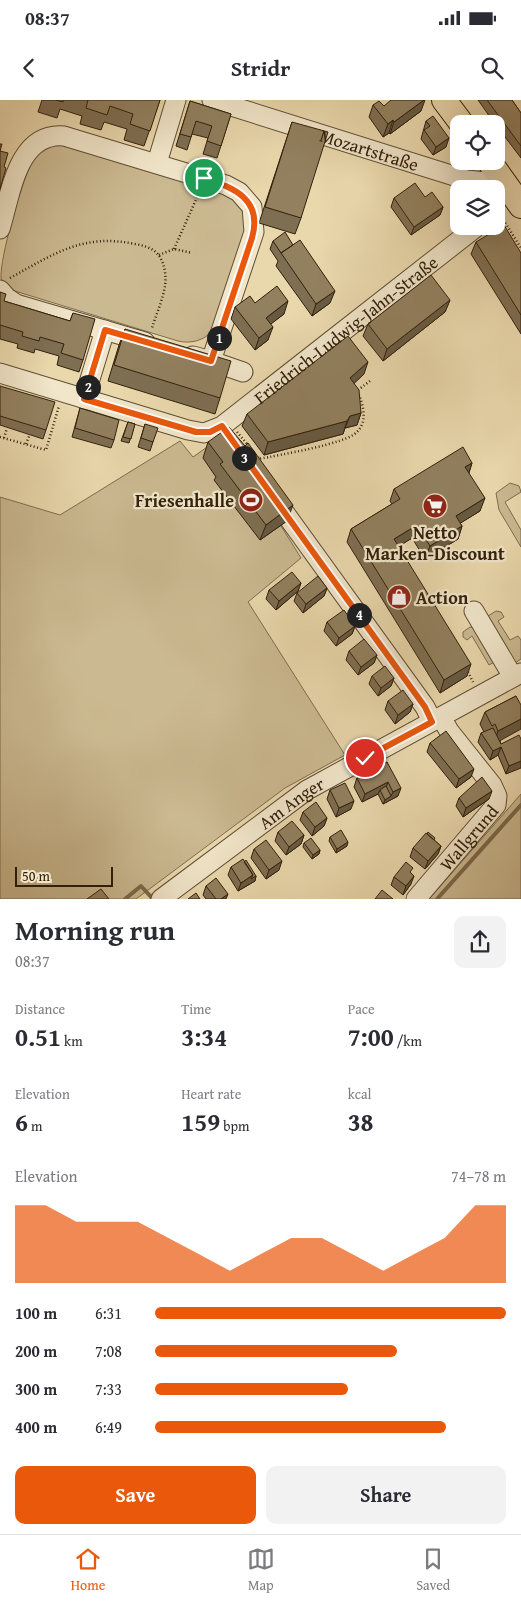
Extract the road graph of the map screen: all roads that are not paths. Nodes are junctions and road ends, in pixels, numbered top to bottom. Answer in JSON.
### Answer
{"nodes":[{"id":1,"x":176,"y":100,"type":"edge"},
{"id":2,"x":212,"y":100,"type":"edge"},
{"id":3,"x":444,"y":100,"type":"edge"},
{"id":4,"x":455,"y":115,"type":"edge"},
{"id":5,"x":157,"y":163,"type":"junction"},
{"id":6,"x":493,"y":170,"type":"edge"},
{"id":7,"x":495,"y":170,"type":"edge"},
{"id":8,"x":521,"y":206,"type":"edge"},
{"id":9,"x":0,"y":229,"type":"edge"},
{"id":10,"x":466,"y":235,"type":"edge"},
{"id":11,"x":4,"y":285,"type":"edge"},
{"id":12,"x":105,"y":330,"type":"junction"},
{"id":13,"x":211,"y":361,"type":"junction"},
{"id":14,"x":242,"y":372,"type":"dead end"},
{"id":15,"x":0,"y":373,"type":"edge"},
{"id":16,"x":84,"y":399,"type":"junction"},
{"id":17,"x":222,"y":426,"type":"junction"},
{"id":18,"x":234,"y":445,"type":"edge"},
{"id":19,"x":261,"y":481,"type":"edge"},
{"id":20,"x":474,"y":611,"type":"dead end"},
{"id":21,"x":517,"y":675,"type":"edge"},
{"id":22,"x":437,"y":719,"type":"junction"},
{"id":23,"x":161,"y":899,"type":"edge"},
{"id":24,"x":416,"y":899,"type":"edge"}],
"edges":[{"from":1,"to":5,"type":"street"},
{"from":2,"to":6,"type":"street","name":"Mozartstraße"},
{"from":3,"to":4,"type":"main road"},
{"from":5,"to":9,"type":"street"},
{"from":5,"to":13,"type":"street"},
{"from":7,"to":8,"type":"main road"},
{"from":10,"to":17,"type":"street","name":"Friedrich-Ludwig-Jahn-Straße"},
{"from":11,"to":12,"type":"street"},
{"from":12,"to":13,"type":"street"},
{"from":12,"to":16,"type":"street"},
{"from":13,"to":14,"type":"street"},
{"from":15,"to":16,"type":"street"},
{"from":16,"to":17,"type":"street"},
{"from":17,"to":18,"type":"street"},
{"from":19,"to":22,"type":"street"},
{"from":20,"to":21,"type":"street"},
{"from":21,"to":22,"type":"street","name":"Am Anger"},
{"from":22,"to":23,"type":"street","name":"Am Anger"},
{"from":22,"to":24,"type":"street","name":"Wallgrund"}]}
